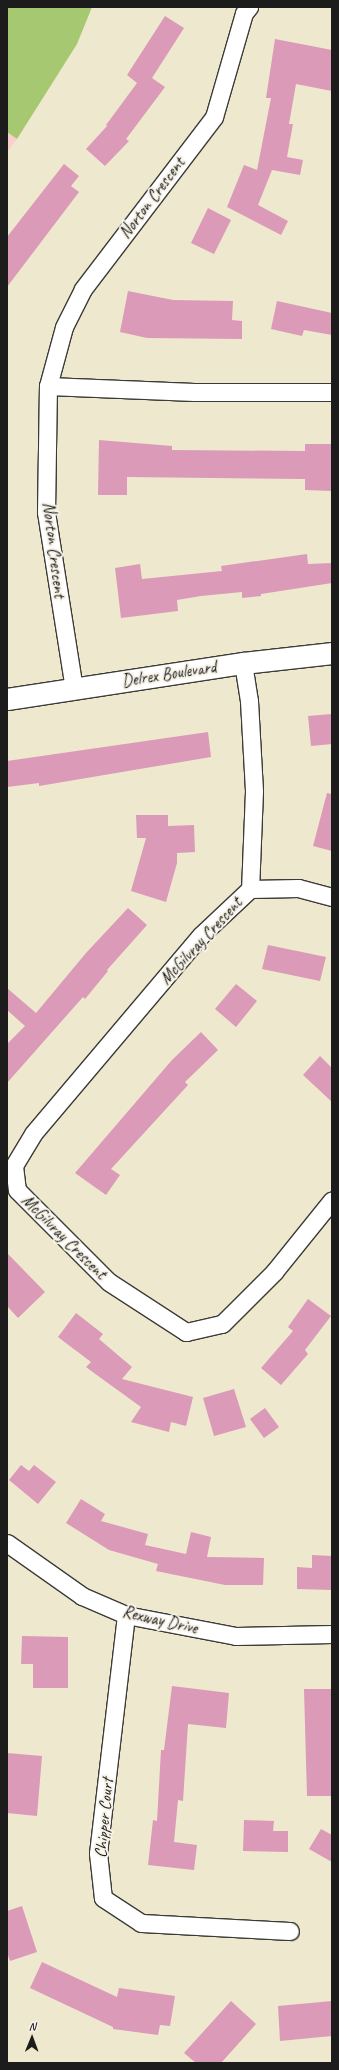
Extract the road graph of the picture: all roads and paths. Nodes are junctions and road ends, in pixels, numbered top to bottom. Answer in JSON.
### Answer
{"nodes":[{"id":1,"x":249,"y":7,"type":"edge"},
{"id":2,"x":48,"y":386,"type":"junction"},
{"id":3,"x":332,"y":392,"type":"edge"},
{"id":4,"x":332,"y":653,"type":"edge"},
{"id":5,"x":243,"y":663,"type":"junction"},
{"id":6,"x":74,"y":689,"type":"junction"},
{"id":7,"x":7,"y":699,"type":"edge"},
{"id":8,"x":250,"y":889,"type":"junction"},
{"id":9,"x":332,"y":897,"type":"edge"},
{"id":10,"x":332,"y":1200,"type":"edge"},
{"id":11,"x":7,"y":1543,"type":"edge"},
{"id":12,"x":126,"y":1615,"type":"junction"},
{"id":13,"x":332,"y":1634,"type":"edge"},
{"id":14,"x":290,"y":1931,"type":"dead end"}],
"edges":[{"from":1,"to":2,"type":"street","name":"Norton Crescent"},
{"from":2,"to":3,"type":"street"},
{"from":2,"to":6,"type":"street","name":"Norton Crescent"},
{"from":4,"to":5,"type":"street","name":"Delrex Boulevard"},
{"from":5,"to":6,"type":"street","name":"Delrex Boulevard"},
{"from":5,"to":8,"type":"street","name":"McGilvray Crescent"},
{"from":6,"to":7,"type":"street","name":"Delrex Boulevard"},
{"from":8,"to":9,"type":"street","name":"McGilvray Crescent"},
{"from":8,"to":10,"type":"street","name":"McGilvray Crescent"},
{"from":11,"to":12,"type":"street","name":"Rexway Drive"},
{"from":12,"to":13,"type":"street","name":"Rexway Drive"},
{"from":12,"to":14,"type":"street","name":"Chipper Court"}]}
